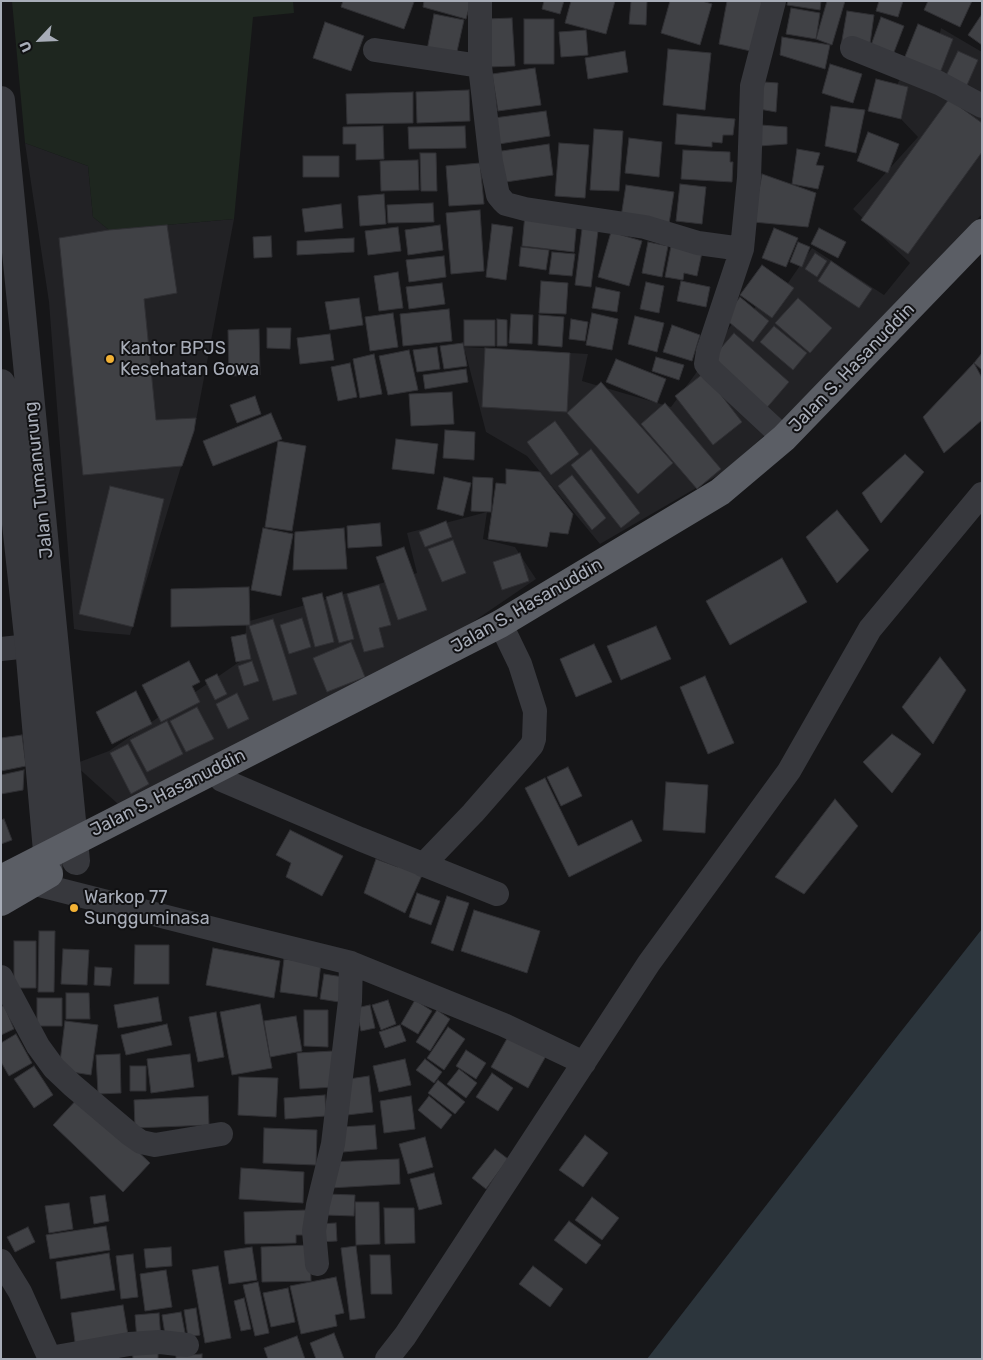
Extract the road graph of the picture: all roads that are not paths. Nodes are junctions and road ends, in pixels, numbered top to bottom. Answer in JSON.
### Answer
{"nodes":[{"id":1,"x":480,"y":1,"type":"edge"},
{"id":2,"x":774,"y":1,"type":"edge"},
{"id":3,"x":852,"y":48,"type":"dead end"},
{"id":4,"x":376,"y":50,"type":"dead end"},
{"id":5,"x":480,"y":66,"type":"junction"},
{"id":6,"x":982,"y":106,"type":"edge"},
{"id":7,"x":2,"y":110,"type":"edge"},
{"id":8,"x":982,"y":233,"type":"edge"},
{"id":9,"x":742,"y":249,"type":"junction"},
{"id":10,"x":982,"y":259,"type":"edge"},
{"id":11,"x":1,"y":383,"type":"edge"},
{"id":12,"x":784,"y":438,"type":"junction"},
{"id":13,"x":982,"y":494,"type":"edge"},
{"id":14,"x":506,"y":635,"type":"junction"},
{"id":15,"x":29,"y":646,"type":"junction"},
{"id":16,"x":1,"y":649,"type":"edge"},
{"id":17,"x":222,"y":780,"type":"junction"},
{"id":18,"x":75,"y":851,"type":"junction"},
{"id":19,"x":423,"y":865,"type":"junction"},
{"id":20,"x":43,"y":871,"type":"junction"},
{"id":21,"x":1,"y":879,"type":"edge"},
{"id":22,"x":498,"y":894,"type":"dead end"},
{"id":23,"x":1,"y":902,"type":"edge"},
{"id":24,"x":352,"y":962,"type":"junction"},
{"id":25,"x":1,"y":977,"type":"edge"},
{"id":26,"x":584,"y":1064,"type":"junction"},
{"id":27,"x":221,"y":1134,"type":"dead end"},
{"id":28,"x":1,"y":1261,"type":"edge"},
{"id":29,"x":317,"y":1264,"type":"dead end"},
{"id":30,"x":186,"y":1345,"type":"dead end"},
{"id":31,"x":50,"y":1358,"type":"edge"},
{"id":32,"x":388,"y":1359,"type":"edge"}],
"edges":[{"from":1,"to":5,"type":"street"},
{"from":2,"to":9,"type":"street"},
{"from":3,"to":6,"type":"street"},
{"from":4,"to":5,"type":"street"},
{"from":5,"to":9,"type":"street"},
{"from":7,"to":18,"type":"street","name":"Jalan Tumanurung"},
{"from":8,"to":12,"type":"highway","name":"Jalan S. Hasanuddin"},
{"from":9,"to":12,"type":"street"},
{"from":10,"to":14,"type":"highway","name":"Jalan S. Hasanuddin"},
{"from":11,"to":15,"type":"street","name":"Jalan Tumanurung"},
{"from":12,"to":18,"type":"highway","name":"Jalan S. Hasanuddin"},
{"from":13,"to":26,"type":"street"},
{"from":14,"to":17,"type":"highway","name":"Jalan S. Hasanuddin"},
{"from":14,"to":19,"type":"street"},
{"from":15,"to":16,"type":"street"},
{"from":15,"to":20,"type":"street","name":"Jalan Tumanurung"},
{"from":17,"to":18,"type":"highway","name":"Jalan S. Hasanuddin"},
{"from":17,"to":19,"type":"street"},
{"from":18,"to":20,"type":"highway","name":"Jalan S. Hasanuddin"},
{"from":19,"to":22,"type":"street"},
{"from":20,"to":21,"type":"highway","name":"Jalan S. Hasanuddin"},
{"from":20,"to":23,"type":"highway","name":"Jalan S. Hasanuddin"},
{"from":20,"to":24,"type":"street"},
{"from":24,"to":26,"type":"street"},
{"from":24,"to":29,"type":"street"},
{"from":25,"to":27,"type":"street"},
{"from":26,"to":32,"type":"street"},
{"from":28,"to":31,"type":"street"},
{"from":30,"to":31,"type":"street"}]}
